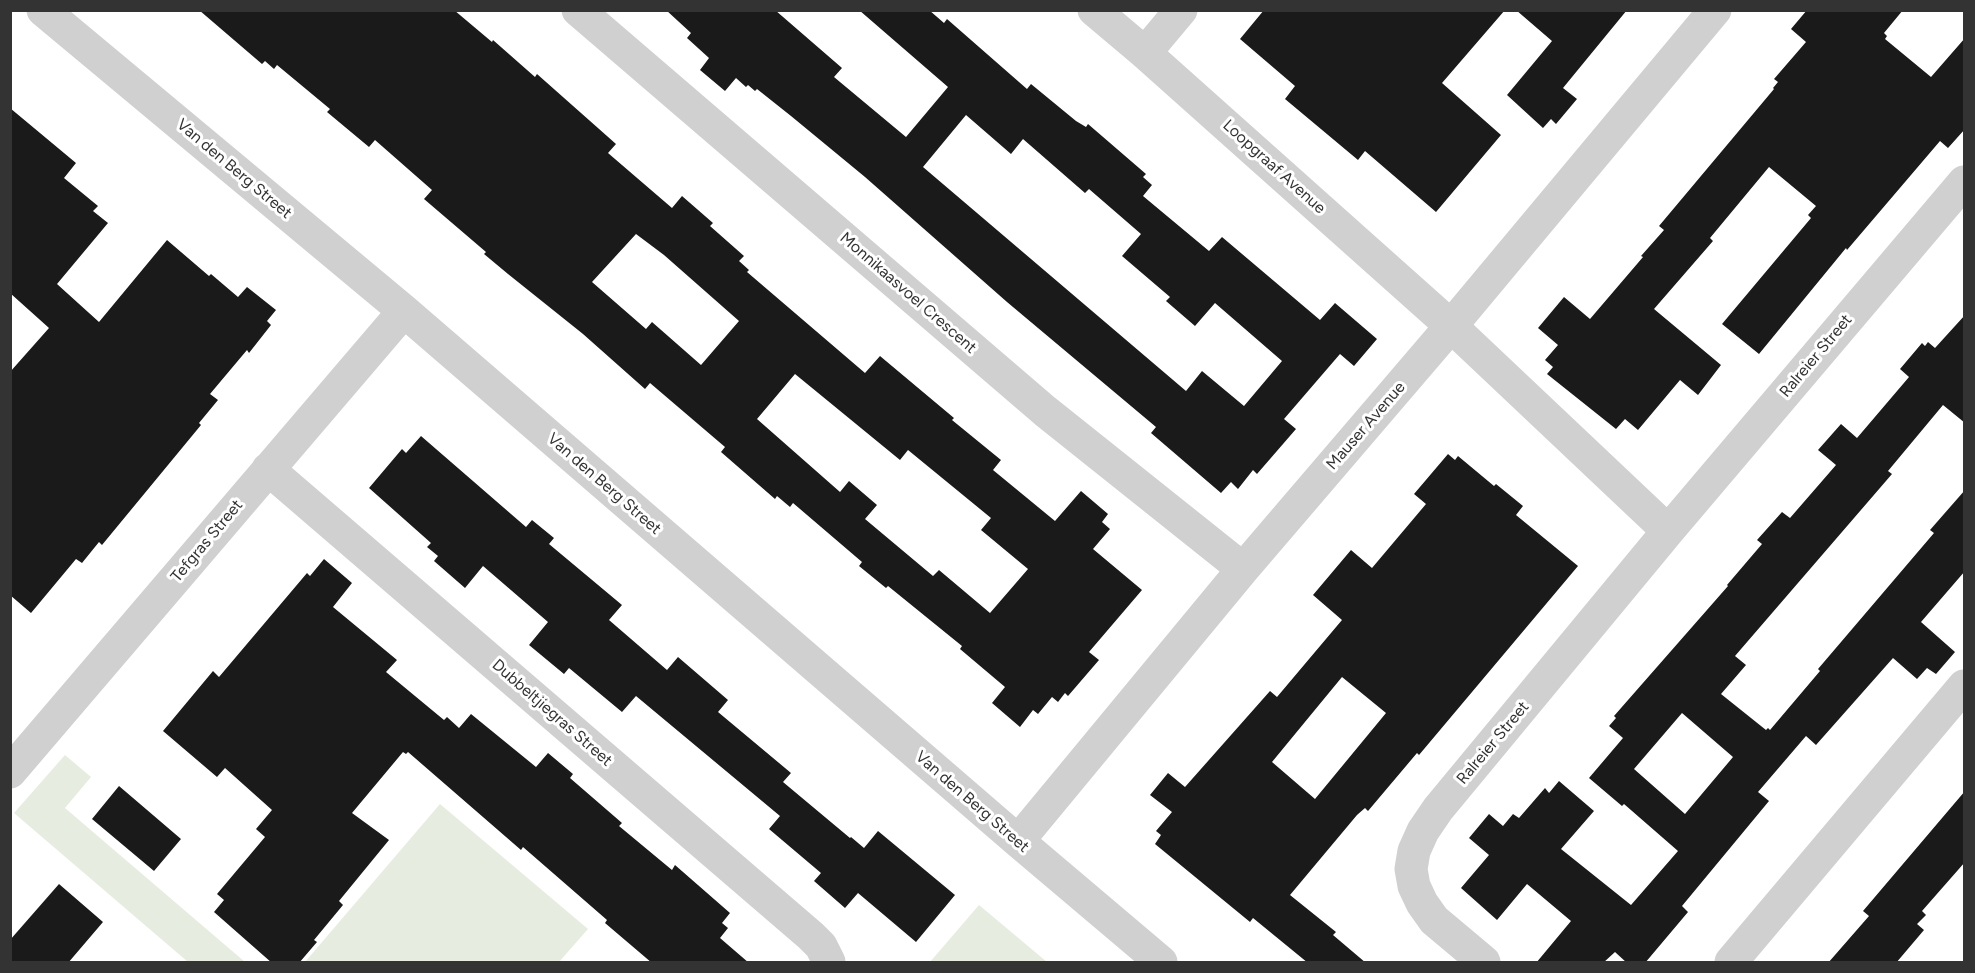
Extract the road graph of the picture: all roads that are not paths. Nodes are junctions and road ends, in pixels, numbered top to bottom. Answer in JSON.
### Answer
{"nodes":[{"id":1,"x":43,"y":10,"type":"edge"},
{"id":2,"x":578,"y":10,"type":"edge"},
{"id":3,"x":1094,"y":10,"type":"edge"},
{"id":4,"x":1181,"y":10,"type":"edge"},
{"id":5,"x":1715,"y":10,"type":"edge"},
{"id":6,"x":1145,"y":53,"type":"junction"},
{"id":7,"x":1965,"y":182,"type":"edge"},
{"id":8,"x":404,"y":311,"type":"junction"},
{"id":9,"x":1451,"y":327,"type":"junction"},
{"id":10,"x":268,"y":469,"type":"junction"},
{"id":11,"x":1668,"y":531,"type":"junction"},
{"id":12,"x":1243,"y":569,"type":"junction"},
{"id":13,"x":1965,"y":686,"type":"edge"},
{"id":14,"x":10,"y":772,"type":"edge"},
{"id":15,"x":1018,"y":841,"type":"junction"},
{"id":16,"x":829,"y":963,"type":"edge"},
{"id":17,"x":1161,"y":963,"type":"edge"},
{"id":18,"x":1484,"y":963,"type":"edge"},
{"id":19,"x":1731,"y":963,"type":"edge"}],
"edges":[{"from":1,"to":8,"type":"street","name":"Van den Berg Street"},
{"from":2,"to":12,"type":"street","name":"Monnikaasvoel Crescent"},
{"from":3,"to":6,"type":"street","name":"Loopgraaf Avenue"},
{"from":4,"to":6,"type":"street"},
{"from":5,"to":9,"type":"street","name":"Mauser Avenue"},
{"from":6,"to":9,"type":"street","name":"Loopgraaf Avenue"},
{"from":7,"to":11,"type":"street","name":"Ralreier Street"},
{"from":8,"to":10,"type":"street","name":"Tefgras Street"},
{"from":8,"to":15,"type":"street","name":"Van den Berg Street"},
{"from":9,"to":11,"type":"street"},
{"from":9,"to":12,"type":"street","name":"Mauser Avenue"},
{"from":10,"to":14,"type":"street","name":"Tefgras Street"},
{"from":10,"to":16,"type":"street","name":"Dubbeltjiegras Street"},
{"from":11,"to":18,"type":"street","name":"Ralreier Street"},
{"from":12,"to":15,"type":"street","name":"Mauser Avenue"},
{"from":13,"to":19,"type":"street"},
{"from":15,"to":17,"type":"street","name":"Van den Berg Street"}]}
